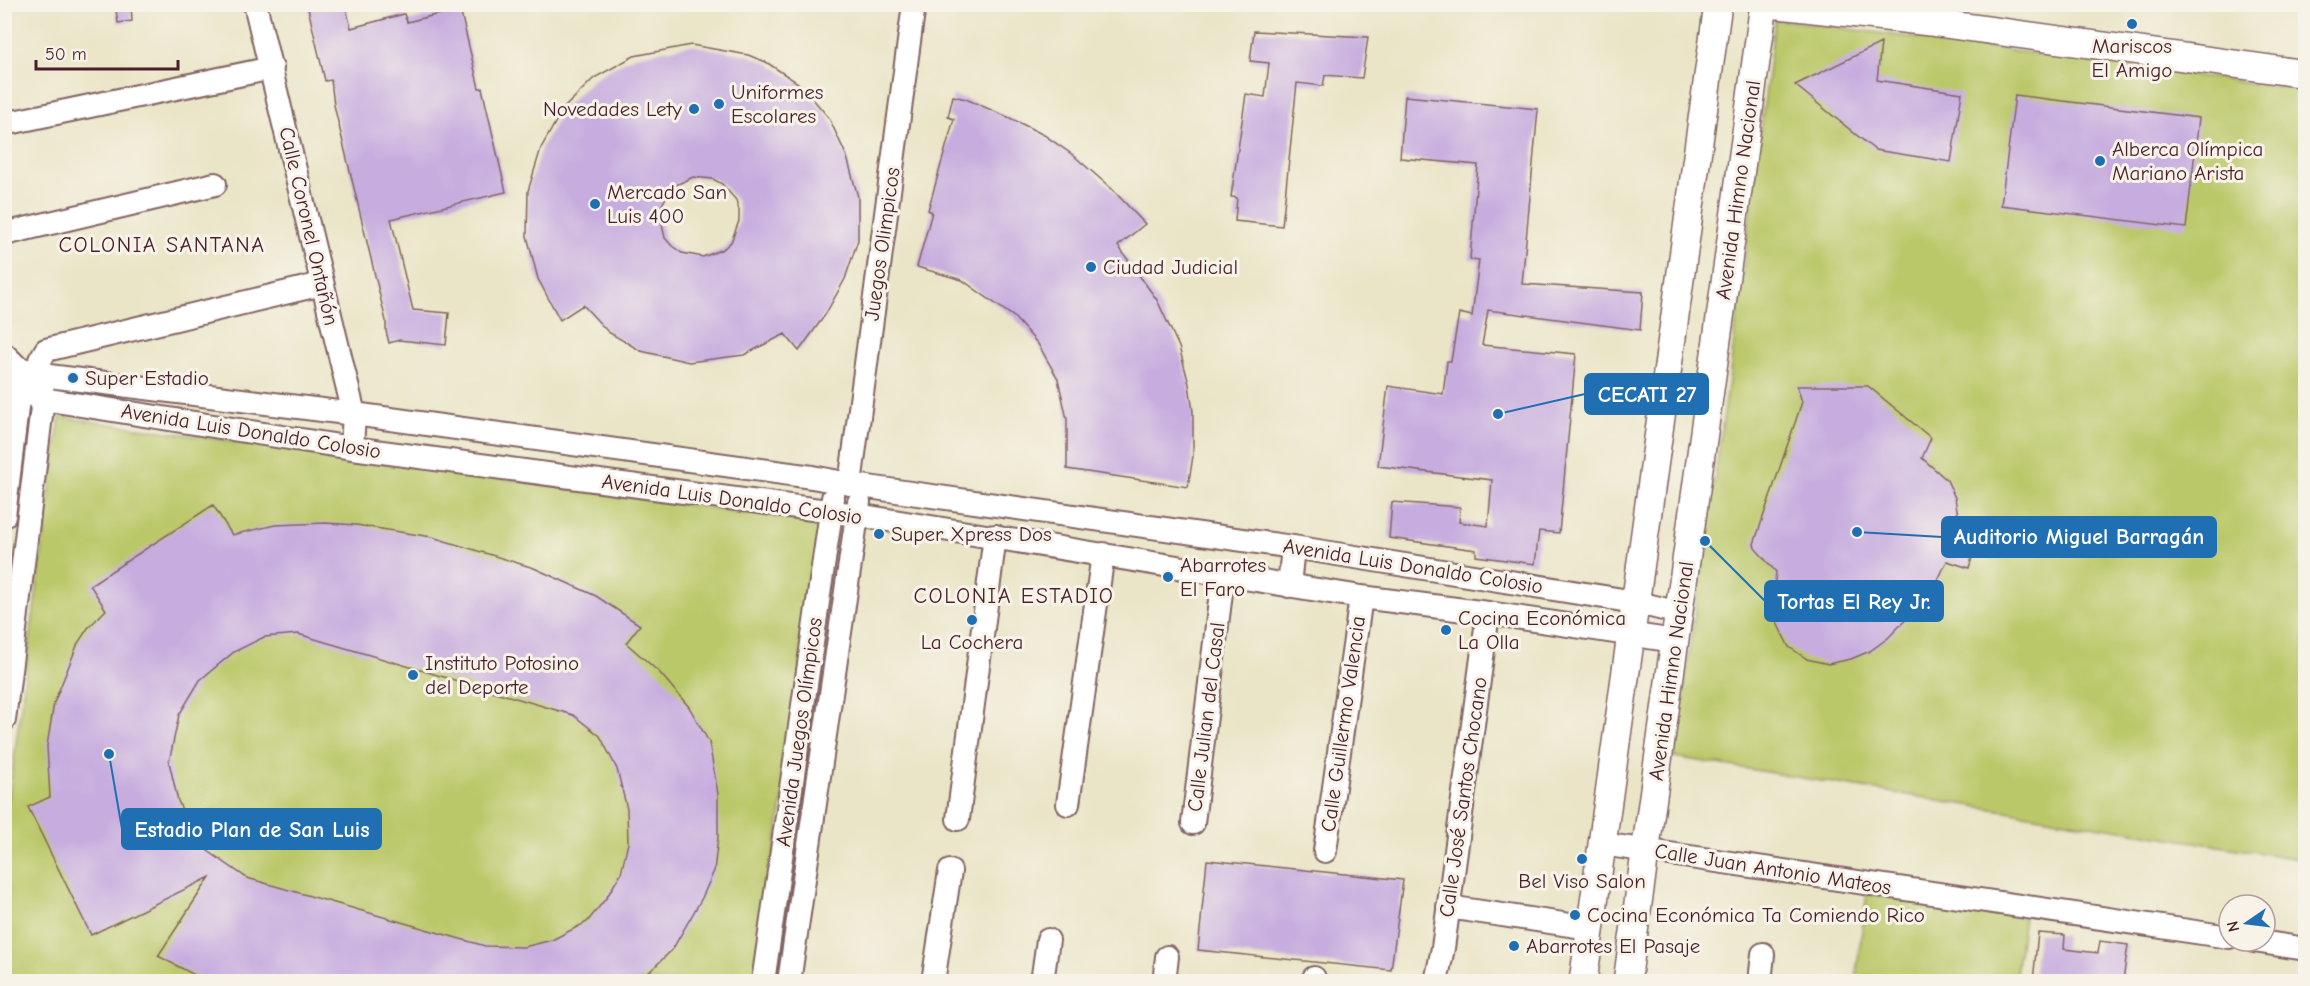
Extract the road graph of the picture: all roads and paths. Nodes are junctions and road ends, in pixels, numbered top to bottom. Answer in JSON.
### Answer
{"nodes":[{"id":1,"x":255,"y":4,"type":"edge"},
{"id":2,"x":914,"y":4,"type":"edge"},
{"id":3,"x":1718,"y":4,"type":"edge"},
{"id":4,"x":1764,"y":4,"type":"edge"},
{"id":5,"x":1769,"y":4,"type":"edge"},
{"id":6,"x":1932,"y":13,"type":"edge"},
{"id":7,"x":272,"y":68,"type":"junction"},
{"id":8,"x":2306,"y":74,"type":"edge"},
{"id":9,"x":4,"y":124,"type":"edge"},
{"id":10,"x":215,"y":184,"type":"dead end"},
{"id":11,"x":4,"y":234,"type":"edge"},
{"id":12,"x":1680,"y":282,"type":"junction"},
{"id":13,"x":1725,"y":283,"type":"junction"},
{"id":14,"x":322,"y":284,"type":"junction"},
{"id":15,"x":4,"y":354,"type":"edge"},
{"id":16,"x":41,"y":375,"type":"junction"},
{"id":17,"x":12,"y":388,"type":"edge"},
{"id":18,"x":43,"y":399,"type":"junction"},
{"id":19,"x":354,"y":414,"type":"junction"},
{"id":20,"x":583,"y":446,"type":"junction"},
{"id":21,"x":352,"y":448,"type":"junction"},
{"id":22,"x":578,"y":478,"type":"junction"},
{"id":23,"x":849,"y":484,"type":"junction"},
{"id":24,"x":831,"y":512,"type":"junction"},
{"id":25,"x":856,"y":515,"type":"junction"},
{"id":26,"x":4,"y":516,"type":"edge"},
{"id":27,"x":995,"y":536,"type":"junction"},
{"id":28,"x":1293,"y":547,"type":"junction"},
{"id":29,"x":1103,"y":554,"type":"junction"},
{"id":30,"x":1223,"y":576,"type":"junction"},
{"id":31,"x":1289,"y":586,"type":"junction"},
{"id":32,"x":1361,"y":597,"type":"junction"},
{"id":33,"x":1635,"y":602,"type":"junction"},
{"id":34,"x":1488,"y":613,"type":"junction"},
{"id":35,"x":1679,"y":613,"type":"junction"},
{"id":36,"x":1631,"y":633,"type":"junction"},
{"id":37,"x":1675,"y":641,"type":"junction"},
{"id":38,"x":7,"y":681,"type":"edge"},
{"id":39,"x":4,"y":720,"type":"edge"},
{"id":40,"x":1068,"y":804,"type":"dead end"},
{"id":41,"x":958,"y":819,"type":"dead end"},
{"id":42,"x":1193,"y":823,"type":"dead end"},
{"id":43,"x":1602,"y":844,"type":"junction"},
{"id":44,"x":1646,"y":849,"type":"junction"},
{"id":45,"x":1325,"y":851,"type":"dead end"},
{"id":46,"x":950,"y":871,"type":"dead end"},
{"id":47,"x":1449,"y":899,"type":"junction"},
{"id":48,"x":1590,"y":928,"type":"junction"},
{"id":49,"x":2217,"y":935,"type":"edge"},
{"id":50,"x":1048,"y":940,"type":"dead end"},
{"id":51,"x":2277,"y":945,"type":"edge"},
{"id":52,"x":2306,"y":949,"type":"edge"},
{"id":53,"x":1763,"y":954,"type":"dead end"},
{"id":54,"x":1167,"y":957,"type":"dead end"},
{"id":55,"x":763,"y":981,"type":"edge"},
{"id":56,"x":789,"y":981,"type":"edge"},
{"id":57,"x":933,"y":981,"type":"edge"},
{"id":58,"x":1042,"y":981,"type":"edge"},
{"id":59,"x":1164,"y":981,"type":"edge"},
{"id":60,"x":1436,"y":981,"type":"edge"},
{"id":61,"x":1583,"y":981,"type":"edge"},
{"id":62,"x":1627,"y":981,"type":"edge"},
{"id":63,"x":1760,"y":981,"type":"edge"}],
"edges":[{"from":1,"to":7,"type":"street","name":"Calle Coronel Ontañón"},
{"from":2,"to":23,"type":"street","name":"Juegos Olimpicos"},
{"from":3,"to":12,"type":"main road"},
{"from":4,"to":13,"type":"main road","name":"Avenida Himno Nacional"},
{"from":5,"to":6,"type":"main road"},
{"from":6,"to":8,"type":"main road"},
{"from":7,"to":9,"type":"street"},
{"from":7,"to":14,"type":"street","name":"Calle Coronel Ontañón"},
{"from":10,"to":11,"type":"street"},
{"from":12,"to":13,"type":"main road"},
{"from":12,"to":33,"type":"main road"},
{"from":13,"to":35,"type":"main road","name":"Avenida Himno Nacional"},
{"from":14,"to":16,"type":"street"},
{"from":14,"to":19,"type":"street","name":"Calle Coronel Ontañón"},
{"from":15,"to":16,"type":"street","name":"Avenida Luis Donaldo Colosio"},
{"from":16,"to":17,"type":"street"},
{"from":16,"to":18,"type":"street"},
{"from":16,"to":19,"type":"street","name":"Avenida Luis Donaldo Colosio"},
{"from":17,"to":18,"type":"street","name":"Avenida Luis Donaldo Colosio"},
{"from":17,"to":26,"type":"street"},
{"from":18,"to":21,"type":"street","name":"Avenida Luis Donaldo Colosio"},
{"from":18,"to":38,"type":"street"},
{"from":19,"to":20,"type":"street","name":"Avenida Luis Donaldo Colosio"},
{"from":19,"to":21,"type":"street","name":"Calle Coronel Ontañón"},
{"from":20,"to":22,"type":"street"},
{"from":20,"to":23,"type":"street","name":"Avenida Luis Donaldo Colosio"},
{"from":21,"to":22,"type":"street","name":"Avenida Luis Donaldo Colosio"},
{"from":22,"to":24,"type":"street","name":"Avenida Luis Donaldo Colosio"},
{"from":23,"to":24,"type":"street","name":"Avenida Juegos Olímpicos"},
{"from":23,"to":25,"type":"street","name":"Avenida Juegos Olímpicos"},
{"from":23,"to":28,"type":"street","name":"Avenida Luis Donaldo Colosio"},
{"from":24,"to":25,"type":"street","name":"Avenida Luis Donaldo Colosio"},
{"from":24,"to":55,"type":"street","name":"Avenida Juegos Olímpicos"},
{"from":25,"to":27,"type":"street","name":"Avenida Luis Donaldo Colosio"},
{"from":25,"to":56,"type":"street","name":"Avenida Juegos Olímpicos"},
{"from":27,"to":29,"type":"street","name":"Avenida Luis Donaldo Colosio"},
{"from":27,"to":41,"type":"street"},
{"from":28,"to":31,"type":"street"},
{"from":28,"to":33,"type":"street","name":"Avenida Luis Donaldo Colosio"},
{"from":29,"to":30,"type":"street","name":"Avenida Luis Donaldo Colosio"},
{"from":29,"to":40,"type":"street"},
{"from":30,"to":31,"type":"street","name":"Avenida Luis Donaldo Colosio"},
{"from":30,"to":42,"type":"street","name":"Calle Julian del Casal"},
{"from":31,"to":32,"type":"street","name":"Avenida Luis Donaldo Colosio"},
{"from":32,"to":34,"type":"street","name":"Avenida Luis Donaldo Colosio"},
{"from":32,"to":45,"type":"street","name":"Calle Guillermo Valencia"},
{"from":33,"to":35,"type":"street","name":"Avenida Luis Donaldo Colosio"},
{"from":33,"to":36,"type":"main road"},
{"from":34,"to":36,"type":"street","name":"Avenida Luis Donaldo Colosio"},
{"from":34,"to":47,"type":"street","name":"Calle José Santos Chocano"},
{"from":35,"to":37,"type":"main road","name":"Avenida Himno Nacional"},
{"from":36,"to":37,"type":"street","name":"Avenida Luis Donaldo Colosio"},
{"from":36,"to":43,"type":"main road"},
{"from":37,"to":44,"type":"main road","name":"Avenida Himno Nacional"},
{"from":38,"to":39,"type":"street"},
{"from":43,"to":44,"type":"street","name":"Calle Juan Antonio Mateos"},
{"from":43,"to":48,"type":"main road"},
{"from":44,"to":49,"type":"street","name":"Calle Juan Antonio Mateos"},
{"from":44,"to":62,"type":"main road","name":"Avenida Himno Nacional"},
{"from":46,"to":57,"type":"street"},
{"from":47,"to":48,"type":"street"},
{"from":47,"to":60,"type":"street","name":"Calle José Santos Chocano"},
{"from":48,"to":61,"type":"main road"},
{"from":50,"to":58,"type":"street"},
{"from":51,"to":52,"type":"street"},
{"from":53,"to":63,"type":"street"},
{"from":54,"to":59,"type":"street"}]}
